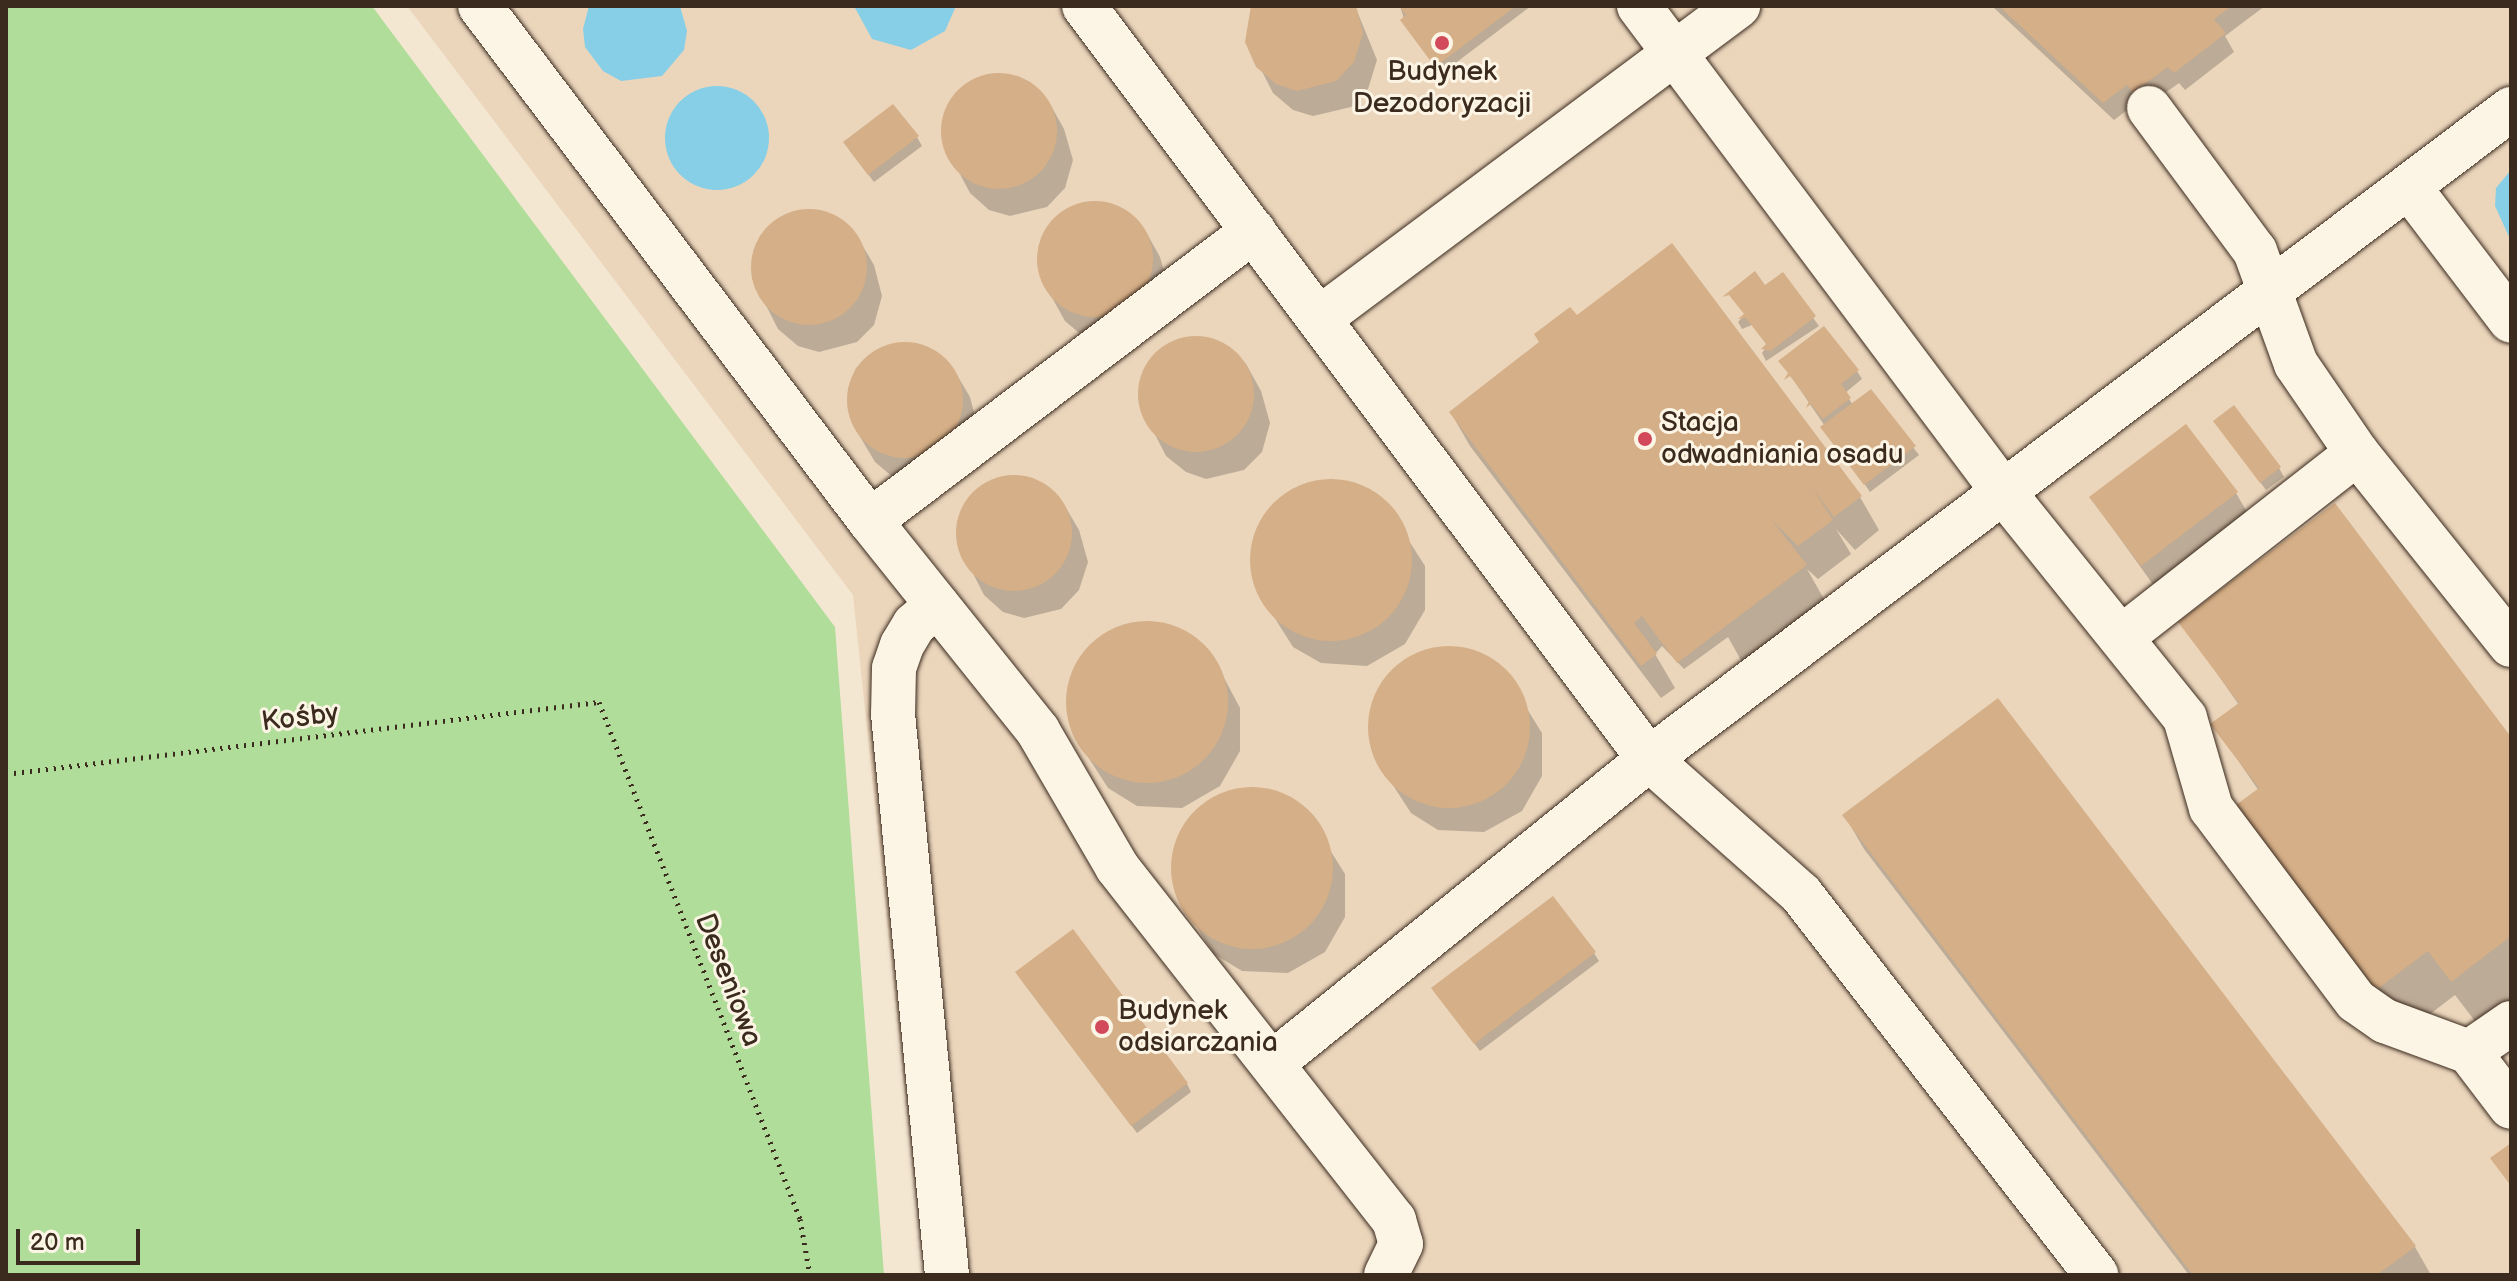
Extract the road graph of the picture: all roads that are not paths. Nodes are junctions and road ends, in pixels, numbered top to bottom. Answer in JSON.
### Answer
{"nodes":[{"id":1,"x":480,"y":6,"type":"edge"},
{"id":2,"x":1084,"y":6,"type":"edge"},
{"id":3,"x":1639,"y":6,"type":"edge"},
{"id":4,"x":1738,"y":6,"type":"edge"},
{"id":5,"x":1672,"y":51,"type":"junction"},
{"id":6,"x":2149,"y":108,"type":"dead end"},
{"id":7,"x":2511,"y":109,"type":"edge"},
{"id":8,"x":2409,"y":187,"type":"junction"},
{"id":9,"x":1254,"y":231,"type":"junction"},
{"id":10,"x":2269,"y":293,"type":"junction"},
{"id":11,"x":1320,"y":318,"type":"junction"},
{"id":12,"x":2511,"y":321,"type":"edge"},
{"id":13,"x":2357,"y":453,"type":"junction"},
{"id":14,"x":2005,"y":494,"type":"junction"},
{"id":15,"x":870,"y":521,"type":"junction"},
{"id":16,"x":937,"y":605,"type":"junction"},
{"id":17,"x":2123,"y":636,"type":"junction"},
{"id":18,"x":2511,"y":645,"type":"edge"},
{"id":19,"x":1649,"y":759,"type":"junction"},
{"id":20,"x":2511,"y":1023,"type":"edge"},
{"id":21,"x":2469,"y":1052,"type":"junction"},
{"id":22,"x":1275,"y":1061,"type":"junction"},
{"id":23,"x":2511,"y":1107,"type":"edge"},
{"id":24,"x":947,"y":1275,"type":"edge"},
{"id":25,"x":1386,"y":1275,"type":"edge"},
{"id":26,"x":2097,"y":1275,"type":"edge"}],
"edges":[{"from":1,"to":15,"type":"lane"},
{"from":2,"to":9,"type":"lane"},
{"from":3,"to":5,"type":"lane"},
{"from":4,"to":5,"type":"lane"},
{"from":5,"to":11,"type":"lane"},
{"from":5,"to":14,"type":"lane"},
{"from":6,"to":10,"type":"lane"},
{"from":7,"to":8,"type":"lane"},
{"from":8,"to":10,"type":"lane"},
{"from":8,"to":12,"type":"lane"},
{"from":9,"to":11,"type":"lane"},
{"from":9,"to":15,"type":"lane"},
{"from":10,"to":13,"type":"lane"},
{"from":10,"to":14,"type":"lane"},
{"from":11,"to":19,"type":"lane"},
{"from":13,"to":17,"type":"lane"},
{"from":13,"to":18,"type":"lane"},
{"from":14,"to":17,"type":"lane"},
{"from":14,"to":19,"type":"lane"},
{"from":15,"to":16,"type":"lane"},
{"from":16,"to":22,"type":"lane"},
{"from":16,"to":24,"type":"lane"},
{"from":17,"to":21,"type":"lane"},
{"from":19,"to":22,"type":"lane"},
{"from":19,"to":26,"type":"lane"},
{"from":20,"to":21,"type":"lane"},
{"from":21,"to":23,"type":"lane"},
{"from":22,"to":25,"type":"lane"}]}
